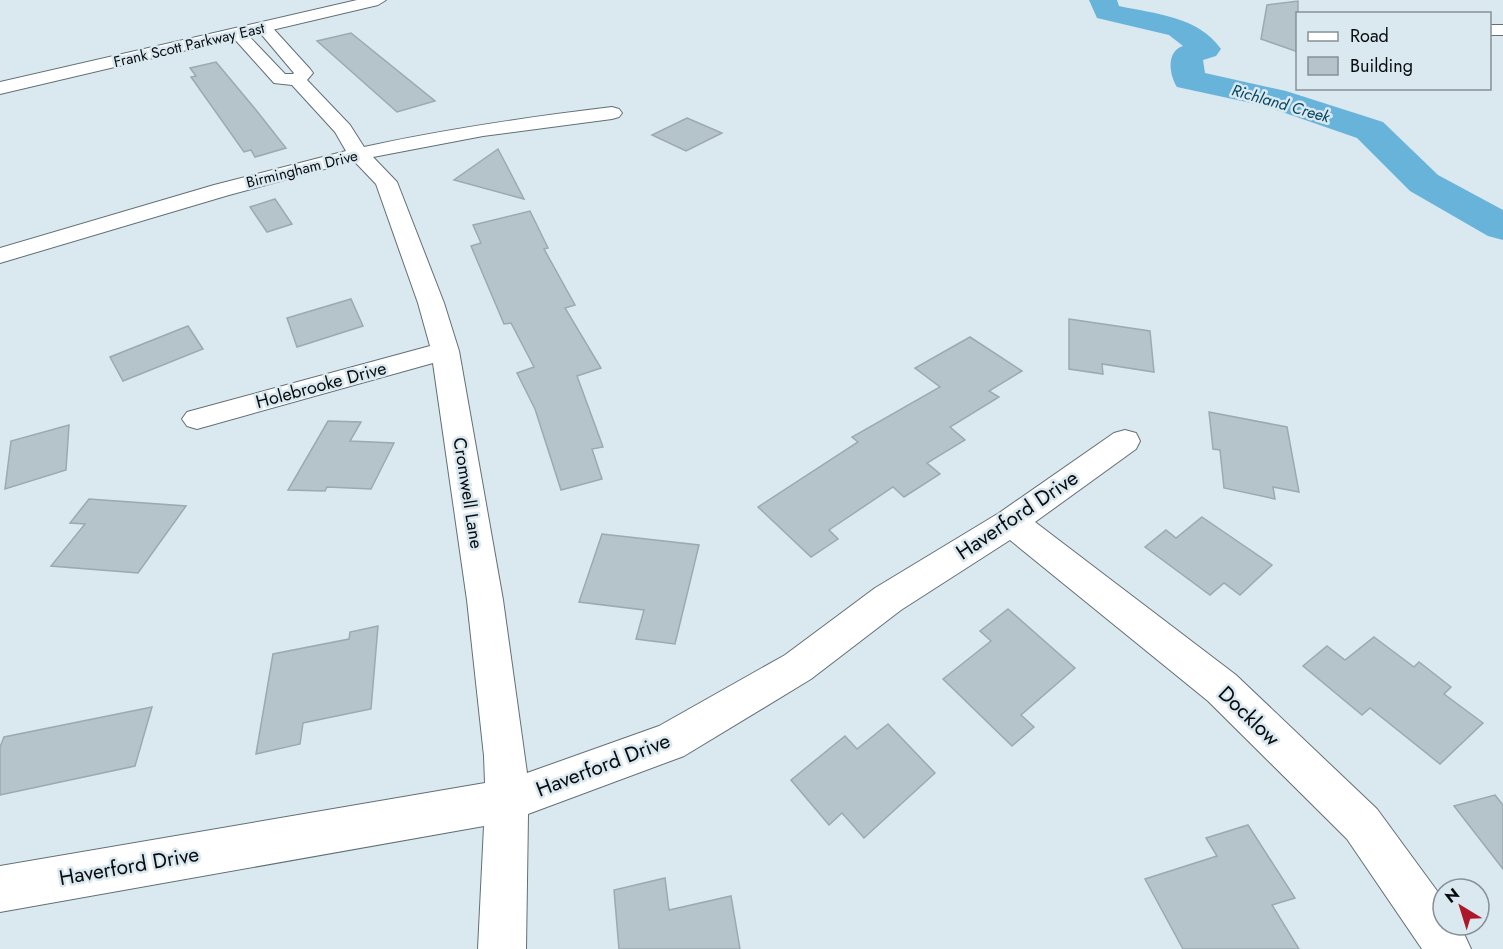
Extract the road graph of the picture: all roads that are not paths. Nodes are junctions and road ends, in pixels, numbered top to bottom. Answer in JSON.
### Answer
{"nodes":[{"id":1,"x":378,"y":0,"type":"edge"},
{"id":2,"x":264,"y":28,"type":"junction"},
{"id":3,"x":238,"y":34,"type":"junction"},
{"id":4,"x":297,"y":80,"type":"junction"},
{"id":5,"x":0,"y":88,"type":"edge"},
{"id":6,"x":612,"y":113,"type":"dead end"},
{"id":7,"x":358,"y":154,"type":"junction"},
{"id":8,"x":0,"y":256,"type":"edge"},
{"id":9,"x":445,"y":351,"type":"junction"},
{"id":10,"x":197,"y":419,"type":"dead end"},
{"id":11,"x":1125,"y":441,"type":"dead end"},
{"id":12,"x":1011,"y":522,"type":"junction"},
{"id":13,"x":507,"y":801,"type":"junction"},
{"id":14,"x":0,"y":889,"type":"edge"},
{"id":15,"x":502,"y":949,"type":"edge"},
{"id":16,"x":1447,"y":949,"type":"edge"}],
"edges":[{"from":1,"to":2,"type":"main road","name":"Frank Scott Parkway East"},
{"from":2,"to":3,"type":"main road","name":"Frank Scott Parkway East"},
{"from":2,"to":4,"type":"street","name":"Cromwell Lane"},
{"from":3,"to":4,"type":"street","name":"Cromwell Lane"},
{"from":3,"to":5,"type":"main road","name":"Frank Scott Parkway East"},
{"from":4,"to":7,"type":"street","name":"Cromwell Lane"},
{"from":6,"to":7,"type":"street","name":"Birmingham Drive"},
{"from":7,"to":8,"type":"street","name":"Birmingham Drive"},
{"from":7,"to":9,"type":"street","name":"Cromwell Lane"},
{"from":9,"to":10,"type":"street","name":"Holebrooke Drive"},
{"from":9,"to":13,"type":"street","name":"Cromwell Lane"},
{"from":11,"to":12,"type":"street","name":"Haverford Drive"},
{"from":12,"to":13,"type":"street","name":"Haverford Drive"},
{"from":12,"to":16,"type":"street","name":"Docklow"},
{"from":13,"to":14,"type":"street","name":"Haverford Drive"},
{"from":13,"to":15,"type":"street","name":"Cromwell Lane"}]}
